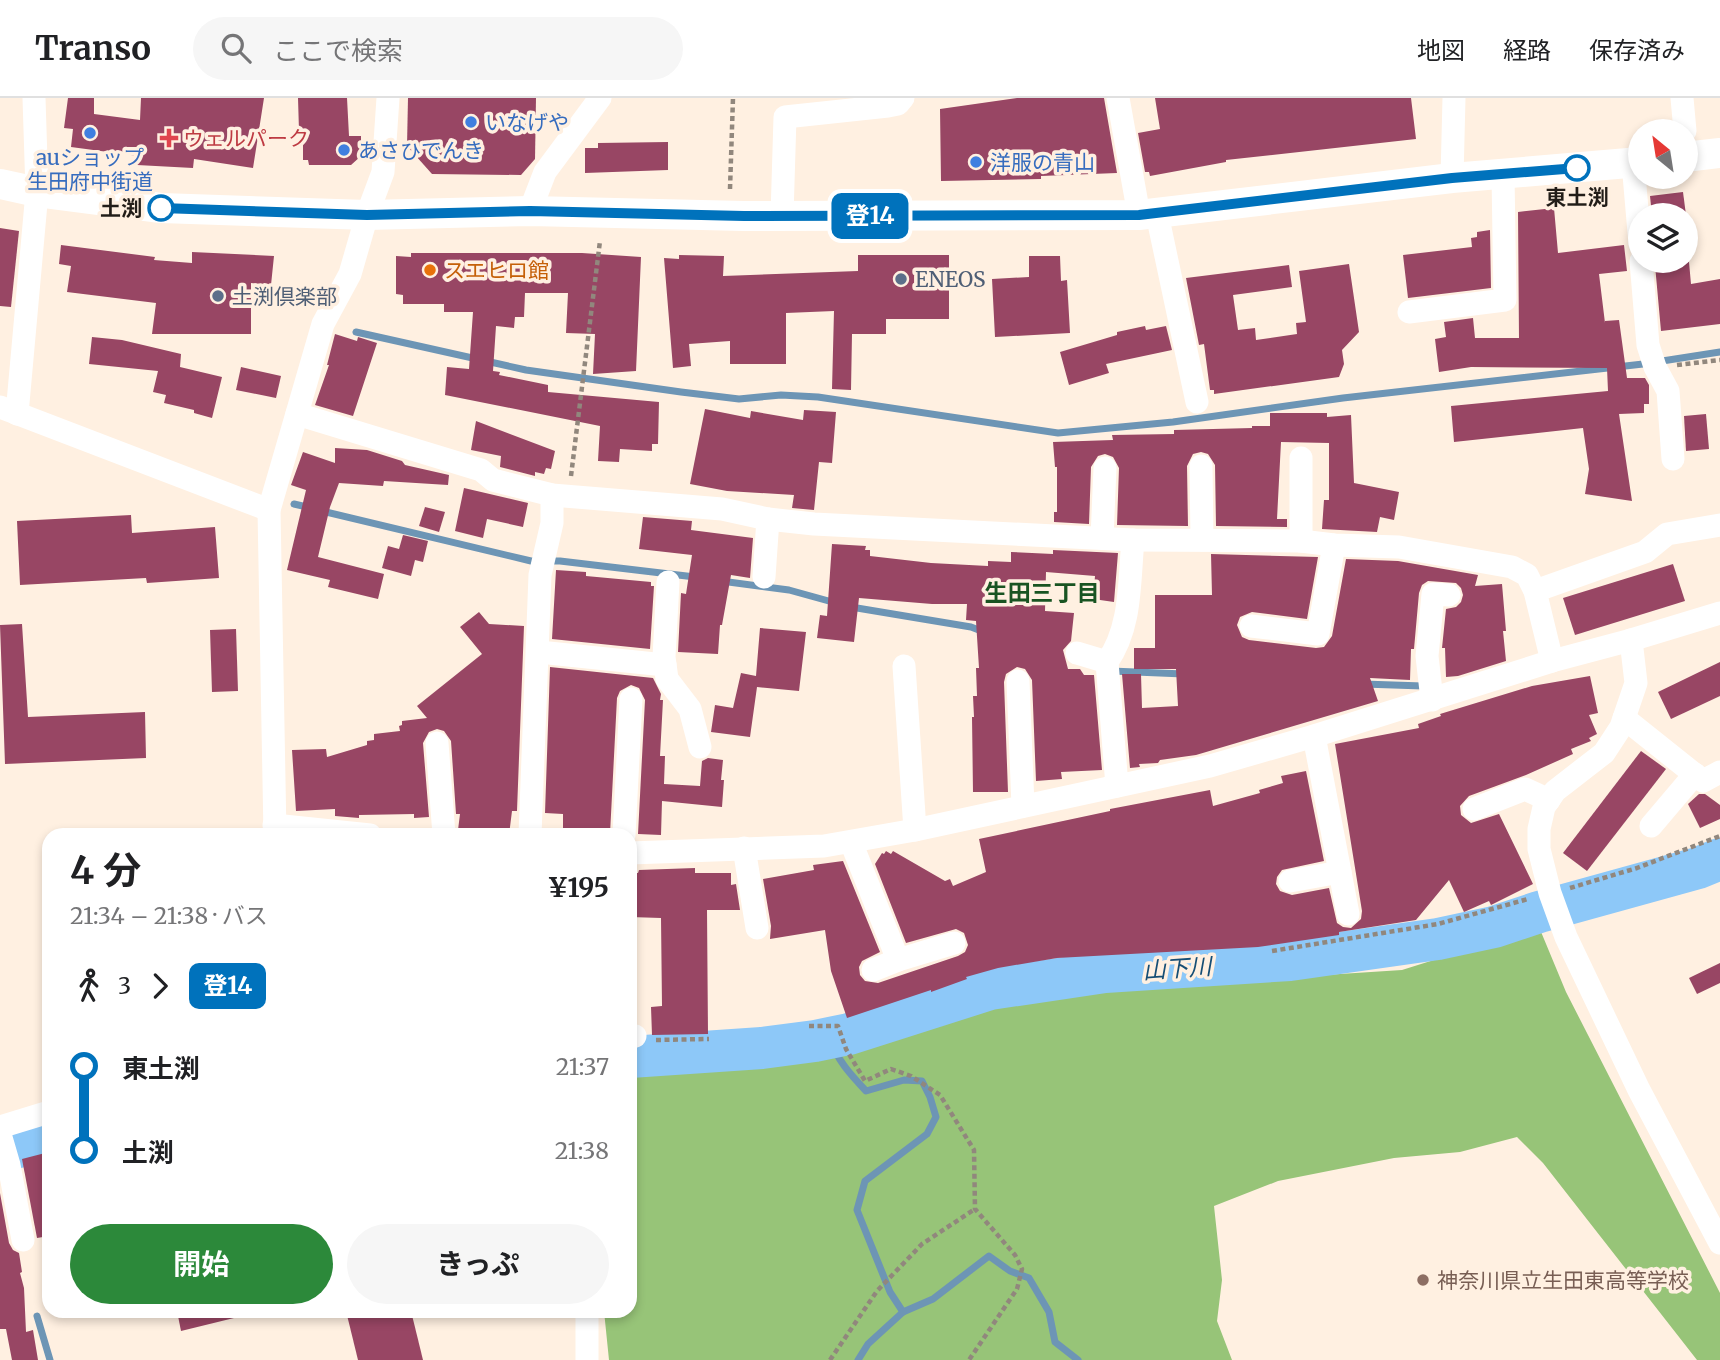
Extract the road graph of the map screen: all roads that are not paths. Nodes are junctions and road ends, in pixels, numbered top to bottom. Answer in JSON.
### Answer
{"nodes":[{"id":1,"x":34,"y":98,"type":"edge"},
{"id":2,"x":388,"y":98,"type":"edge"},
{"id":3,"x":600,"y":98,"type":"edge"},
{"id":4,"x":903,"y":98,"type":"edge"},
{"id":5,"x":1118,"y":98,"type":"edge"},
{"id":6,"x":1454,"y":98,"type":"edge"},
{"id":7,"x":1682,"y":98,"type":"edge"},
{"id":8,"x":1684,"y":119,"type":"edge"},
{"id":9,"x":1698,"y":148,"type":"edge"},
{"id":10,"x":1720,"y":153,"type":"edge"},
{"id":11,"x":1628,"y":163,"type":"edge"},
{"id":12,"x":1503,"y":175,"type":"junction"},
{"id":13,"x":1452,"y":178,"type":"junction"},
{"id":14,"x":0,"y":184,"type":"edge"},
{"id":15,"x":37,"y":192,"type":"junction"},
{"id":16,"x":530,"y":211,"type":"junction"},
{"id":17,"x":1148,"y":214,"type":"junction"},
{"id":18,"x":367,"y":215,"type":"junction"},
{"id":19,"x":782,"y":216,"type":"junction"},
{"id":20,"x":1642,"y":273,"type":"edge"},
{"id":21,"x":1409,"y":312,"type":"dead end"},
{"id":22,"x":1197,"y":402,"type":"dead end"},
{"id":23,"x":8,"y":411,"type":"edge"},
{"id":24,"x":297,"y":414,"type":"junction"},
{"id":25,"x":1301,"y":458,"type":"dead end"},
{"id":26,"x":1673,"y":459,"type":"dead end"},
{"id":27,"x":1201,"y":466,"type":"dead end"},
{"id":28,"x":1105,"y":468,"type":"dead end"},
{"id":29,"x":560,"y":495,"type":"junction"},
{"id":30,"x":268,"y":510,"type":"junction"},
{"id":31,"x":768,"y":519,"type":"junction"},
{"id":32,"x":1720,"y":525,"type":"edge"},
{"id":33,"x":1102,"y":538,"type":"junction"},
{"id":34,"x":1133,"y":540,"type":"junction"},
{"id":35,"x":1202,"y":540,"type":"junction"},
{"id":36,"x":1301,"y":541,"type":"junction"},
{"id":37,"x":1334,"y":545,"type":"junction"},
{"id":38,"x":764,"y":577,"type":"dead end"},
{"id":39,"x":668,"y":582,"type":"dead end"},
{"id":40,"x":1535,"y":591,"type":"junction"},
{"id":41,"x":1449,"y":595,"type":"dead end"},
{"id":42,"x":1720,"y":613,"type":"edge"},
{"id":43,"x":1251,"y":626,"type":"dead end"},
{"id":44,"x":1631,"y":640,"type":"junction"},
{"id":45,"x":539,"y":652,"type":"junction"},
{"id":46,"x":1077,"y":653,"type":"dead end"},
{"id":47,"x":1552,"y":661,"type":"junction"},
{"id":48,"x":665,"y":665,"type":"junction"},
{"id":49,"x":904,"y":666,"type":"dead end"},
{"id":50,"x":1108,"y":670,"type":"junction"},
{"id":51,"x":1018,"y":681,"type":"dead end"},
{"id":52,"x":631,"y":699,"type":"dead end"},
{"id":53,"x":1432,"y":700,"type":"junction"},
{"id":54,"x":1624,"y":718,"type":"junction"},
{"id":55,"x":1314,"y":736,"type":"junction"},
{"id":56,"x":437,"y":743,"type":"dead end"},
{"id":57,"x":700,"y":747,"type":"dead end"},
{"id":58,"x":1720,"y":772,"type":"edge"},
{"id":59,"x":1695,"y":774,"type":"junction"},
{"id":60,"x":1117,"y":786,"type":"junction"},
{"id":61,"x":1549,"y":800,"type":"junction"},
{"id":62,"x":1023,"y":806,"type":"junction"},
{"id":63,"x":1474,"y":809,"type":"dead end"},
{"id":64,"x":1651,"y":826,"type":"dead end"},
{"id":65,"x":274,"y":828,"type":"edge"},
{"id":66,"x":443,"y":828,"type":"edge"},
{"id":67,"x":530,"y":828,"type":"edge"},
{"id":68,"x":624,"y":828,"type":"edge"},
{"id":69,"x":915,"y":830,"type":"junction"},
{"id":70,"x":851,"y":842,"type":"junction"},
{"id":71,"x":744,"y":848,"type":"junction"},
{"id":72,"x":637,"y":853,"type":"edge"},
{"id":73,"x":1340,"y":872,"type":"junction"},
{"id":74,"x":1290,"y":881,"type":"dead end"},
{"id":75,"x":1348,"y":914,"type":"dead end"},
{"id":76,"x":757,"y":928,"type":"dead end"},
{"id":77,"x":954,"y":943,"type":"dead end"},
{"id":78,"x":898,"y":961,"type":"junction"},
{"id":79,"x":873,"y":970,"type":"dead end"},
{"id":80,"x":42,"y":1114,"type":"edge"},
{"id":81,"x":0,"y":1127,"type":"edge"},
{"id":82,"x":0,"y":1134,"type":"edge"},
{"id":83,"x":1,"y":1140,"type":"edge"},
{"id":84,"x":23,"y":1240,"type":"dead end"},
{"id":85,"x":1720,"y":1243,"type":"edge"},
{"id":86,"x":587,"y":1318,"type":"edge"},
{"id":87,"x":587,"y":1360,"type":"edge"}],
"edges":[{"from":1,"to":15,"type":"street"},
{"from":2,"to":18,"type":"street"},
{"from":3,"to":16,"type":"street"},
{"from":4,"to":19,"type":"street"},
{"from":5,"to":17,"type":"street"},
{"from":6,"to":13,"type":"street"},
{"from":7,"to":8,"type":"street"},
{"from":9,"to":10,"type":"main road"},
{"from":11,"to":12,"type":"main road"},
{"from":12,"to":13,"type":"main road"},
{"from":12,"to":21,"type":"street"},
{"from":13,"to":17,"type":"main road"},
{"from":14,"to":15,"type":"main road"},
{"from":15,"to":18,"type":"main road"},
{"from":15,"to":23,"type":"street"},
{"from":16,"to":18,"type":"main road"},
{"from":16,"to":19,"type":"main road"},
{"from":17,"to":19,"type":"main road"},
{"from":17,"to":22,"type":"street"},
{"from":18,"to":24,"type":"street"},
{"from":20,"to":26,"type":"street"},
{"from":23,"to":30,"type":"street"},
{"from":24,"to":29,"type":"street"},
{"from":24,"to":30,"type":"street"},
{"from":25,"to":36,"type":"street"},
{"from":27,"to":35,"type":"street"},
{"from":28,"to":33,"type":"street"},
{"from":29,"to":31,"type":"street"},
{"from":29,"to":45,"type":"street"},
{"from":30,"to":65,"type":"street"},
{"from":31,"to":33,"type":"street"},
{"from":31,"to":38,"type":"street"},
{"from":32,"to":40,"type":"street"},
{"from":33,"to":34,"type":"street"},
{"from":34,"to":35,"type":"street"},
{"from":34,"to":50,"type":"street"},
{"from":35,"to":36,"type":"street"},
{"from":36,"to":37,"type":"street"},
{"from":37,"to":40,"type":"street"},
{"from":37,"to":43,"type":"street"},
{"from":39,"to":48,"type":"street"},
{"from":40,"to":47,"type":"street"},
{"from":41,"to":53,"type":"street"},
{"from":42,"to":44,"type":"street"},
{"from":44,"to":47,"type":"street"},
{"from":44,"to":54,"type":"street"},
{"from":45,"to":48,"type":"street"},
{"from":45,"to":67,"type":"street"},
{"from":46,"to":50,"type":"street"},
{"from":47,"to":53,"type":"street"},
{"from":48,"to":57,"type":"street"},
{"from":49,"to":69,"type":"street"},
{"from":50,"to":60,"type":"street"},
{"from":51,"to":62,"type":"street"},
{"from":52,"to":68,"type":"street"},
{"from":53,"to":55,"type":"street"},
{"from":54,"to":59,"type":"street"},
{"from":54,"to":61,"type":"street"},
{"from":55,"to":60,"type":"street"},
{"from":55,"to":73,"type":"street"},
{"from":56,"to":66,"type":"street"},
{"from":58,"to":59,"type":"street"},
{"from":59,"to":64,"type":"street"},
{"from":60,"to":62,"type":"street"},
{"from":61,"to":63,"type":"street"},
{"from":61,"to":85,"type":"street"},
{"from":62,"to":69,"type":"street"},
{"from":69,"to":70,"type":"street"},
{"from":70,"to":71,"type":"street"},
{"from":70,"to":78,"type":"street"},
{"from":71,"to":72,"type":"street"},
{"from":71,"to":76,"type":"street"},
{"from":73,"to":74,"type":"street"},
{"from":73,"to":75,"type":"street"},
{"from":77,"to":78,"type":"street"},
{"from":78,"to":79,"type":"street"},
{"from":80,"to":81,"type":"street"},
{"from":82,"to":83,"type":"street"},
{"from":83,"to":84,"type":"street"},
{"from":86,"to":87,"type":"street"}]}
